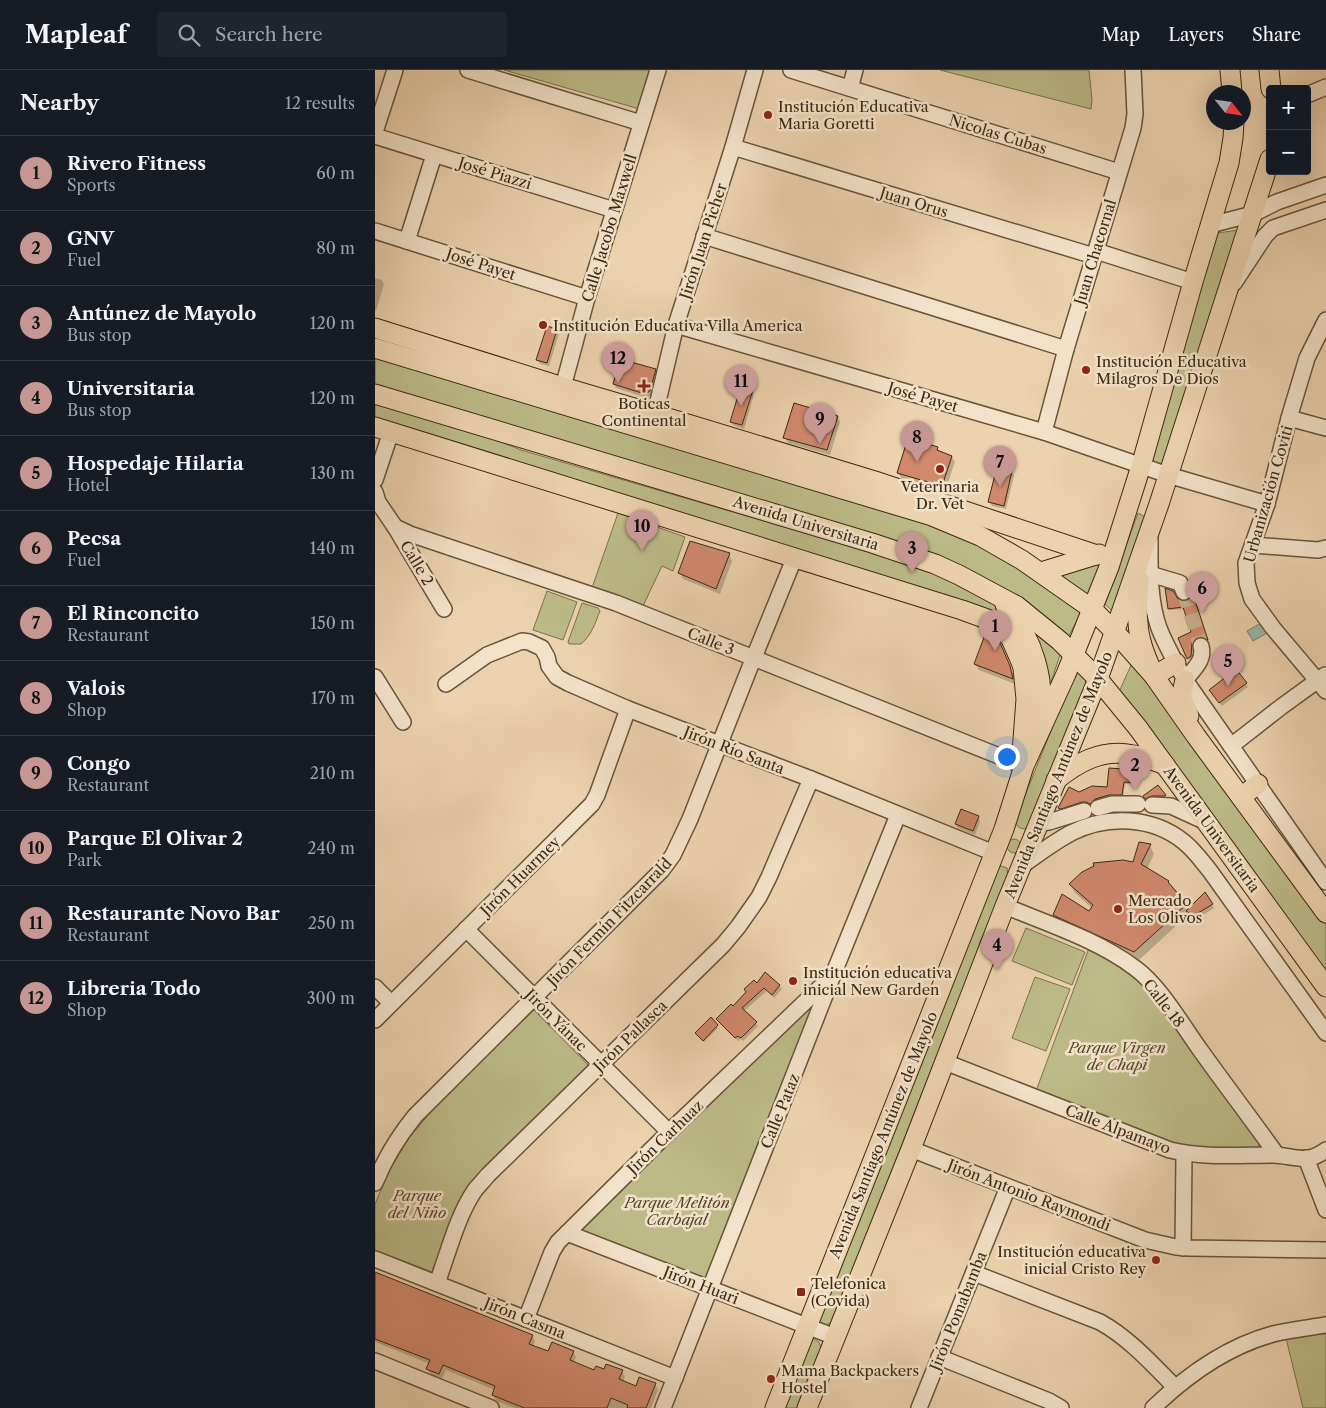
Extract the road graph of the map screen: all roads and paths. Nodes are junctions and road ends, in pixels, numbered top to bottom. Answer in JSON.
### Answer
{"nodes":[{"id":1,"x":395,"y":70,"type":"edge"},
{"id":2,"x":468,"y":70,"type":"edge"},
{"id":3,"x":658,"y":70,"type":"edge"},
{"id":4,"x":755,"y":70,"type":"edge"},
{"id":5,"x":791,"y":70,"type":"edge"},
{"id":6,"x":855,"y":70,"type":"edge"},
{"id":7,"x":1133,"y":70,"type":"edge"},
{"id":8,"x":1230,"y":70,"type":"edge"},
{"id":9,"x":1269,"y":70,"type":"edge"},
{"id":10,"x":1231,"y":85,"type":"edge"},
{"id":11,"x":1271,"y":85,"type":"edge"},
{"id":12,"x":1326,"y":87,"type":"edge"},
{"id":13,"x":850,"y":88,"type":"junction"},
{"id":14,"x":1311,"y":93,"type":"edge"},
{"id":15,"x":641,"y":123,"type":"junction"},
{"id":16,"x":1233,"y":130,"type":"edge"},
{"id":17,"x":375,"y":132,"type":"edge"},
{"id":18,"x":375,"y":136,"type":"edge"},
{"id":19,"x":733,"y":147,"type":"junction"},
{"id":20,"x":434,"y":155,"type":"junction"},
{"id":21,"x":1119,"y":172,"type":"junction"},
{"id":22,"x":1266,"y":172,"type":"edge"},
{"id":23,"x":1326,"y":185,"type":"edge"},
{"id":24,"x":614,"y":210,"type":"junction"},
{"id":25,"x":1326,"y":210,"type":"edge"},
{"id":26,"x":1253,"y":214,"type":"junction"},
{"id":27,"x":1210,"y":225,"type":"junction"},
{"id":28,"x":375,"y":231,"type":"edge"},
{"id":29,"x":704,"y":236,"type":"junction"},
{"id":30,"x":407,"y":241,"type":"junction"},
{"id":31,"x":1095,"y":254,"type":"junction"},
{"id":32,"x":1193,"y":282,"type":"junction"},
{"id":33,"x":1225,"y":297,"type":"junction"},
{"id":34,"x":587,"y":298,"type":"junction"},
{"id":35,"x":1326,"y":320,"type":"edge"},
{"id":36,"x":676,"y":325,"type":"junction"},
{"id":37,"x":375,"y":328,"type":"edge"},
{"id":38,"x":375,"y":348,"type":"edge"},
{"id":39,"x":1065,"y":349,"type":"junction"},
{"id":40,"x":563,"y":387,"type":"junction"},
{"id":41,"x":375,"y":394,"type":"edge"},
{"id":42,"x":655,"y":414,"type":"junction"},
{"id":43,"x":1289,"y":418,"type":"junction"},
{"id":44,"x":1326,"y":428,"type":"edge"},
{"id":45,"x":383,"y":429,"type":"edge"},
{"id":46,"x":1044,"y":432,"type":"junction"},
{"id":47,"x":744,"y":450,"type":"junction"},
{"id":48,"x":1141,"y":466,"type":"junction"},
{"id":49,"x":1168,"y":475,"type":"junction"},
{"id":50,"x":375,"y":480,"type":"edge"},
{"id":51,"x":860,"y":485,"type":"junction"},
{"id":52,"x":375,"y":492,"type":"edge"},
{"id":53,"x":1132,"y":494,"type":"junction"},
{"id":54,"x":1159,"y":504,"type":"junction"},
{"id":55,"x":1267,"y":504,"type":"junction"},
{"id":56,"x":395,"y":527,"type":"junction"},
{"id":57,"x":1119,"y":533,"type":"junction"},
{"id":58,"x":1253,"y":545,"type":"junction"},
{"id":59,"x":1326,"y":548,"type":"edge"},
{"id":60,"x":1097,"y":555,"type":"junction"},
{"id":61,"x":795,"y":558,"type":"junction"},
{"id":62,"x":1145,"y":567,"type":"junction"},
{"id":63,"x":1041,"y":572,"type":"junction"},
{"id":64,"x":1184,"y":592,"type":"tunnel mouth"},
{"id":65,"x":995,"y":594,"type":"junction"},
{"id":66,"x":444,"y":609,"type":"dead end"},
{"id":67,"x":1092,"y":610,"type":"junction"},
{"id":68,"x":1115,"y":632,"type":"junction"},
{"id":69,"x":1073,"y":655,"type":"junction"},
{"id":70,"x":754,"y":658,"type":"junction"},
{"id":71,"x":1176,"y":663,"type":"junction"},
{"id":72,"x":1154,"y":676,"type":"junction"},
{"id":73,"x":375,"y":677,"type":"edge"},
{"id":74,"x":1098,"y":679,"type":"junction"},
{"id":75,"x":1185,"y":680,"type":"junction"},
{"id":76,"x":1323,"y":682,"type":"edge"},
{"id":77,"x":446,"y":684,"type":"dead end"},
{"id":78,"x":628,"y":709,"type":"junction"},
{"id":79,"x":403,"y":722,"type":"dead end"},
{"id":80,"x":1196,"y":736,"type":"junction"},
{"id":81,"x":721,"y":745,"type":"junction"},
{"id":82,"x":1231,"y":746,"type":"junction"},
{"id":83,"x":1027,"y":760,"type":"junction"},
{"id":84,"x":1165,"y":764,"type":"junction"},
{"id":85,"x":811,"y":779,"type":"junction"},
{"id":86,"x":1056,"y":780,"type":"junction"},
{"id":87,"x":1258,"y":784,"type":"junction"},
{"id":88,"x":1241,"y":797,"type":"junction"},
{"id":89,"x":898,"y":815,"type":"junction"},
{"id":90,"x":1206,"y":822,"type":"junction"},
{"id":91,"x":1004,"y":829,"type":"junction"},
{"id":92,"x":1035,"y":832,"type":"junction"},
{"id":93,"x":994,"y":852,"type":"junction"},
{"id":94,"x":1023,"y":865,"type":"junction"},
{"id":95,"x":1326,"y":882,"type":"edge"},
{"id":96,"x":1005,"y":906,"type":"junction"},
{"id":97,"x":1326,"y":913,"type":"edge"},
{"id":98,"x":466,"y":929,"type":"junction"},
{"id":99,"x":833,"y":975,"type":"junction"},
{"id":100,"x":375,"y":988,"type":"edge"},
{"id":101,"x":1326,"y":988,"type":"edge"},
{"id":102,"x":535,"y":998,"type":"junction"},
{"id":103,"x":391,"y":1003,"type":"junction"},
{"id":104,"x":375,"y":1020,"type":"edge"},
{"id":105,"x":1326,"y":1033,"type":"edge"},
{"id":106,"x":945,"y":1062,"type":"junction"},
{"id":107,"x":601,"y":1066,"type":"junction"},
{"id":108,"x":669,"y":1132,"type":"junction"},
{"id":109,"x":911,"y":1149,"type":"junction"},
{"id":110,"x":1326,"y":1150,"type":"edge"},
{"id":111,"x":1184,"y":1154,"type":"junction"},
{"id":112,"x":1277,"y":1155,"type":"junction"},
{"id":113,"x":1307,"y":1158,"type":"junction"},
{"id":114,"x":375,"y":1183,"type":"edge"},
{"id":115,"x":1008,"y":1187,"type":"junction"},
{"id":116,"x":1326,"y":1210,"type":"edge"},
{"id":117,"x":567,"y":1232,"type":"junction"},
{"id":118,"x":1183,"y":1248,"type":"junction"},
{"id":119,"x":1326,"y":1250,"type":"edge"},
{"id":120,"x":375,"y":1259,"type":"edge"},
{"id":121,"x":974,"y":1272,"type":"junction"},
{"id":122,"x":437,"y":1283,"type":"junction"},
{"id":123,"x":710,"y":1290,"type":"junction"},
{"id":124,"x":525,"y":1319,"type":"junction"},
{"id":125,"x":1326,"y":1325,"type":"edge"},
{"id":126,"x":807,"y":1326,"type":"junction"},
{"id":127,"x":835,"y":1337,"type":"junction"},
{"id":128,"x":939,"y":1357,"type":"junction"},
{"id":129,"x":375,"y":1361,"type":"edge"},
{"id":130,"x":675,"y":1378,"type":"junction"},
{"id":131,"x":1175,"y":1387,"type":"junction"},
{"id":132,"x":491,"y":1408,"type":"edge"},
{"id":133,"x":663,"y":1408,"type":"edge"},
{"id":134,"x":775,"y":1408,"type":"edge"},
{"id":135,"x":807,"y":1408,"type":"edge"},
{"id":136,"x":919,"y":1408,"type":"edge"},
{"id":137,"x":1061,"y":1408,"type":"edge"},
{"id":138,"x":1153,"y":1408,"type":"edge"}],
"edges":[{"from":1,"to":17,"type":"street"},
{"from":2,"to":15,"type":"street"},
{"from":3,"to":15,"type":"street","name":"Calle Jacobo Maxwell"},
{"from":4,"to":19,"type":"street","name":"Jirón Juan Picher"},
{"from":5,"to":13,"type":"street","name":"Nicolas Cubas"},
{"from":6,"to":13,"type":"street"},
{"from":7,"to":21,"type":"street","name":"Juan Chacornal"},
{"from":8,"to":10,"type":"main road"},
{"from":9,"to":11,"type":"main road"},
{"from":12,"to":14,"type":"street"},
{"from":13,"to":21,"type":"street","name":"Nicolas Cubas"},
{"from":15,"to":24,"type":"street","name":"Calle Jacobo Maxwell"},
{"from":16,"to":27,"type":"main road","name":"Avenida Santiago Antúnez de Mayolo"},
{"from":18,"to":20,"type":"street","name":"José Piazzi"},
{"from":19,"to":29,"type":"street","name":"Jirón Juan Picher"},
{"from":19,"to":31,"type":"street","name":"Juan Orus"},
{"from":20,"to":24,"type":"street","name":"José Piazzi"},
{"from":20,"to":30,"type":"street"},
{"from":21,"to":31,"type":"street","name":"Juan Chacornal"},
{"from":22,"to":26,"type":"main road","name":"Avenida Santiago Antúnez de Mayolo"},
{"from":23,"to":26,"type":"street"},
{"from":24,"to":34,"type":"street","name":"Calle Jacobo Maxwell"},
{"from":25,"to":33,"type":"street"},
{"from":26,"to":27,"type":"street"},
{"from":26,"to":33,"type":"main road","name":"Avenida Santiago Antúnez de Mayolo"},
{"from":27,"to":32,"type":"main road","name":"Avenida Santiago Antúnez de Mayolo"},
{"from":28,"to":30,"type":"street","name":"José Payet"},
{"from":29,"to":36,"type":"street","name":"Jirón Juan Picher"},
{"from":29,"to":39,"type":"street"},
{"from":30,"to":34,"type":"street","name":"José Payet"},
{"from":31,"to":32,"type":"street","name":"Juan Orus"},
{"from":31,"to":39,"type":"street","name":"Juan Chacornal"},
{"from":32,"to":48,"type":"main road","name":"Avenida Santiago Antúnez de Mayolo"},
{"from":33,"to":49,"type":"main road","name":"Avenida Santiago Antúnez de Mayolo"},
{"from":34,"to":40,"type":"street","name":"Calle Jacobo Maxwell"},
{"from":35,"to":43,"type":"street","name":"Urbanización Coviti"},
{"from":36,"to":42,"type":"street","name":"Jirón Juan Picher"},
{"from":36,"to":46,"type":"street","name":"José Payet"},
{"from":37,"to":40,"type":"main road"},
{"from":38,"to":47,"type":"main road"},
{"from":39,"to":46,"type":"street","name":"Juan Chacornal"},
{"from":40,"to":42,"type":"main road"},
{"from":41,"to":65,"type":"main road","name":"Avenida Universitaria"},
{"from":42,"to":47,"type":"main road"},
{"from":43,"to":44,"type":"street"},
{"from":43,"to":55,"type":"street","name":"Urbanización Coviti"},
{"from":45,"to":50,"type":"street"},
{"from":45,"to":61,"type":"main road"},
{"from":46,"to":48,"type":"street","name":"José Payet"},
{"from":47,"to":51,"type":"main road"},
{"from":48,"to":49,"type":"street","name":"José Payet"},
{"from":48,"to":53,"type":"main road","name":"Avenida Santiago Antúnez de Mayolo"},
{"from":49,"to":54,"type":"main road","name":"Avenida Santiago Antúnez de Mayolo"},
{"from":49,"to":55,"type":"street","name":"José Payet"},
{"from":51,"to":60,"type":"main road"},
{"from":51,"to":63,"type":"main road"},
{"from":52,"to":56,"type":"street","name":"Calle 2"},
{"from":53,"to":54,"type":"main road"},
{"from":53,"to":57,"type":"main road","name":"Avenida Santiago Antúnez de Mayolo"},
{"from":54,"to":62,"type":"main road","name":"Avenida Santiago Antúnez de Mayolo"},
{"from":55,"to":58,"type":"street","name":"Urbanización Coviti"},
{"from":56,"to":66,"type":"street","name":"Calle 2"},
{"from":56,"to":70,"type":"street","name":"Calle 3"},
{"from":57,"to":60,"type":"main road"},
{"from":57,"to":67,"type":"main road","name":"Avenida Santiago Antúnez de Mayolo"},
{"from":58,"to":59,"type":"street"},
{"from":58,"to":76,"type":"street","name":"Urbanización Coviti"},
{"from":60,"to":63,"type":"main road"},
{"from":61,"to":70,"type":"street","name":"Jirón Fermín Fitzcarrald"},
{"from":61,"to":83,"type":"main road"},
{"from":62,"to":64,"type":"street"},
{"from":62,"to":68,"type":"main road","name":"Avenida Santiago Antúnez de Mayolo"},
{"from":62,"to":71,"type":"street"},
{"from":62,"to":72,"type":"main road"},
{"from":63,"to":67,"type":"main road"},
{"from":65,"to":69,"type":"main road","name":"Avenida Universitaria"},
{"from":65,"to":83,"type":"main road"},
{"from":67,"to":68,"type":"main road"},
{"from":67,"to":69,"type":"main road","name":"Avenida Santiago Antúnez de Mayolo"},
{"from":68,"to":72,"type":"main road"},
{"from":68,"to":74,"type":"main road","name":"Avenida Santiago Antúnez de Mayolo"},
{"from":69,"to":74,"type":"main road","name":"Avenida Universitaria"},
{"from":69,"to":83,"type":"main road","name":"Avenida Santiago Antúnez de Mayolo"},
{"from":70,"to":81,"type":"street","name":"Jirón Fermín Fitzcarrald"},
{"from":70,"to":83,"type":"street","name":"Calle 3"},
{"from":71,"to":72,"type":"main road"},
{"from":71,"to":75,"type":"street"},
{"from":71,"to":75,"type":"street"},
{"from":72,"to":80,"type":"main road"},
{"from":73,"to":79,"type":"street"},
{"from":74,"to":84,"type":"main road","name":"Avenida Universitaria"},
{"from":74,"to":86,"type":"main road","name":"Avenida Santiago Antúnez de Mayolo"},
{"from":75,"to":80,"type":"main road"},
{"from":75,"to":82,"type":"street"},
{"from":76,"to":82,"type":"street"},
{"from":77,"to":78,"type":"street","name":"Jirón Río Santa"},
{"from":78,"to":81,"type":"street","name":"Jirón Río Santa"},
{"from":78,"to":98,"type":"street","name":"Jirón Huarmey"},
{"from":80,"to":88,"type":"main road"},
{"from":81,"to":85,"type":"street","name":"Jirón Río Santa"},
{"from":81,"to":102,"type":"street","name":"Jirón Fermín Fitzcarrald"},
{"from":82,"to":87,"type":"street"},
{"from":83,"to":91,"type":"main road","name":"Avenida Santiago Antúnez de Mayolo"},
{"from":84,"to":86,"type":"main road"},
{"from":84,"to":90,"type":"main road","name":"Avenida Universitaria"},
{"from":85,"to":89,"type":"street","name":"Jirón Río Santa"},
{"from":85,"to":107,"type":"street","name":"Jirón Pallasca"},
{"from":86,"to":92,"type":"main road","name":"Avenida Santiago Antúnez de Mayolo"},
{"from":87,"to":88,"type":"main road"},
{"from":87,"to":95,"type":"street"},
{"from":88,"to":97,"type":"main road"},
{"from":89,"to":93,"type":"street","name":"Jirón Río Santa"},
{"from":89,"to":99,"type":"street","name":"Calle Pataz"},
{"from":90,"to":92,"type":"street"},
{"from":90,"to":101,"type":"main road","name":"Avenida Universitaria"},
{"from":91,"to":92,"type":"main road"},
{"from":91,"to":93,"type":"main road","name":"Avenida Santiago Antúnez de Mayolo"},
{"from":92,"to":94,"type":"main road","name":"Avenida Santiago Antúnez de Mayolo"},
{"from":93,"to":94,"type":"main road"},
{"from":93,"to":126,"type":"main road","name":"Avenida Santiago Antúnez de Mayolo"},
{"from":94,"to":96,"type":"main road","name":"Avenida Santiago Antúnez de Mayolo"},
{"from":94,"to":105,"type":"street","name":"Avenida Universitaria"},
{"from":96,"to":106,"type":"main road","name":"Avenida Santiago Antúnez de Mayolo"},
{"from":96,"to":112,"type":"street","name":"Calle 18"},
{"from":98,"to":102,"type":"street","name":"Jirón Yánac"},
{"from":98,"to":103,"type":"street","name":"Jirón Huarmey"},
{"from":99,"to":108,"type":"street","name":"Jirón Carhuaz"},
{"from":99,"to":123,"type":"street","name":"Calle Pataz"},
{"from":100,"to":103,"type":"street"},
{"from":102,"to":107,"type":"street","name":"Jirón Yánac"},
{"from":102,"to":114,"type":"street","name":"Jirón Fermín Fitzcarrald"},
{"from":103,"to":104,"type":"street","name":"Jirón Huarmey"},
{"from":106,"to":109,"type":"main road","name":"Avenida Santiago Antúnez de Mayolo"},
{"from":106,"to":111,"type":"street","name":"Calle Alpamayo"},
{"from":107,"to":108,"type":"street","name":"Jirón Yánac"},
{"from":107,"to":122,"type":"street","name":"Jirón Pallasca"},
{"from":108,"to":117,"type":"street","name":"Jirón Carhuaz"},
{"from":109,"to":115,"type":"street","name":"Jirón Antonio Raymondi"},
{"from":109,"to":127,"type":"main road","name":"Avenida Santiago Antúnez de Mayolo"},
{"from":110,"to":113,"type":"street","name":"Calle Alpamayo"},
{"from":111,"to":112,"type":"street","name":"Calle Alpamayo"},
{"from":111,"to":118,"type":"street"},
{"from":112,"to":113,"type":"street","name":"Calle Alpamayo"},
{"from":113,"to":116,"type":"street"},
{"from":115,"to":118,"type":"street","name":"Jirón Antonio Raymondi"},
{"from":115,"to":121,"type":"street","name":"Jirón Pomabamba"},
{"from":117,"to":123,"type":"street","name":"Jirón Huari"},
{"from":117,"to":124,"type":"street","name":"Jirón Carhuaz"},
{"from":118,"to":119,"type":"street","name":"Jirón Antonio Raymondi"},
{"from":120,"to":122,"type":"street","name":"Jirón Casma"},
{"from":121,"to":128,"type":"street","name":"Jirón Pomabamba"},
{"from":121,"to":131,"type":"street"},
{"from":122,"to":124,"type":"street","name":"Jirón Casma"},
{"from":123,"to":126,"type":"street","name":"Jirón Huari"},
{"from":123,"to":130,"type":"street","name":"Calle Pataz"},
{"from":124,"to":130,"type":"street","name":"Jirón Casma"},
{"from":125,"to":131,"type":"street"},
{"from":126,"to":127,"type":"street","name":"Jirón Huari"},
{"from":126,"to":134,"type":"main road","name":"Avenida Santiago Antúnez de Mayolo"},
{"from":127,"to":135,"type":"main road","name":"Avenida Santiago Antúnez de Mayolo"},
{"from":128,"to":136,"type":"street","name":"Jirón Pomabamba"},
{"from":128,"to":137,"type":"street"},
{"from":129,"to":132,"type":"street"},
{"from":130,"to":133,"type":"street","name":"Calle Pataz"},
{"from":131,"to":138,"type":"street"}]}
